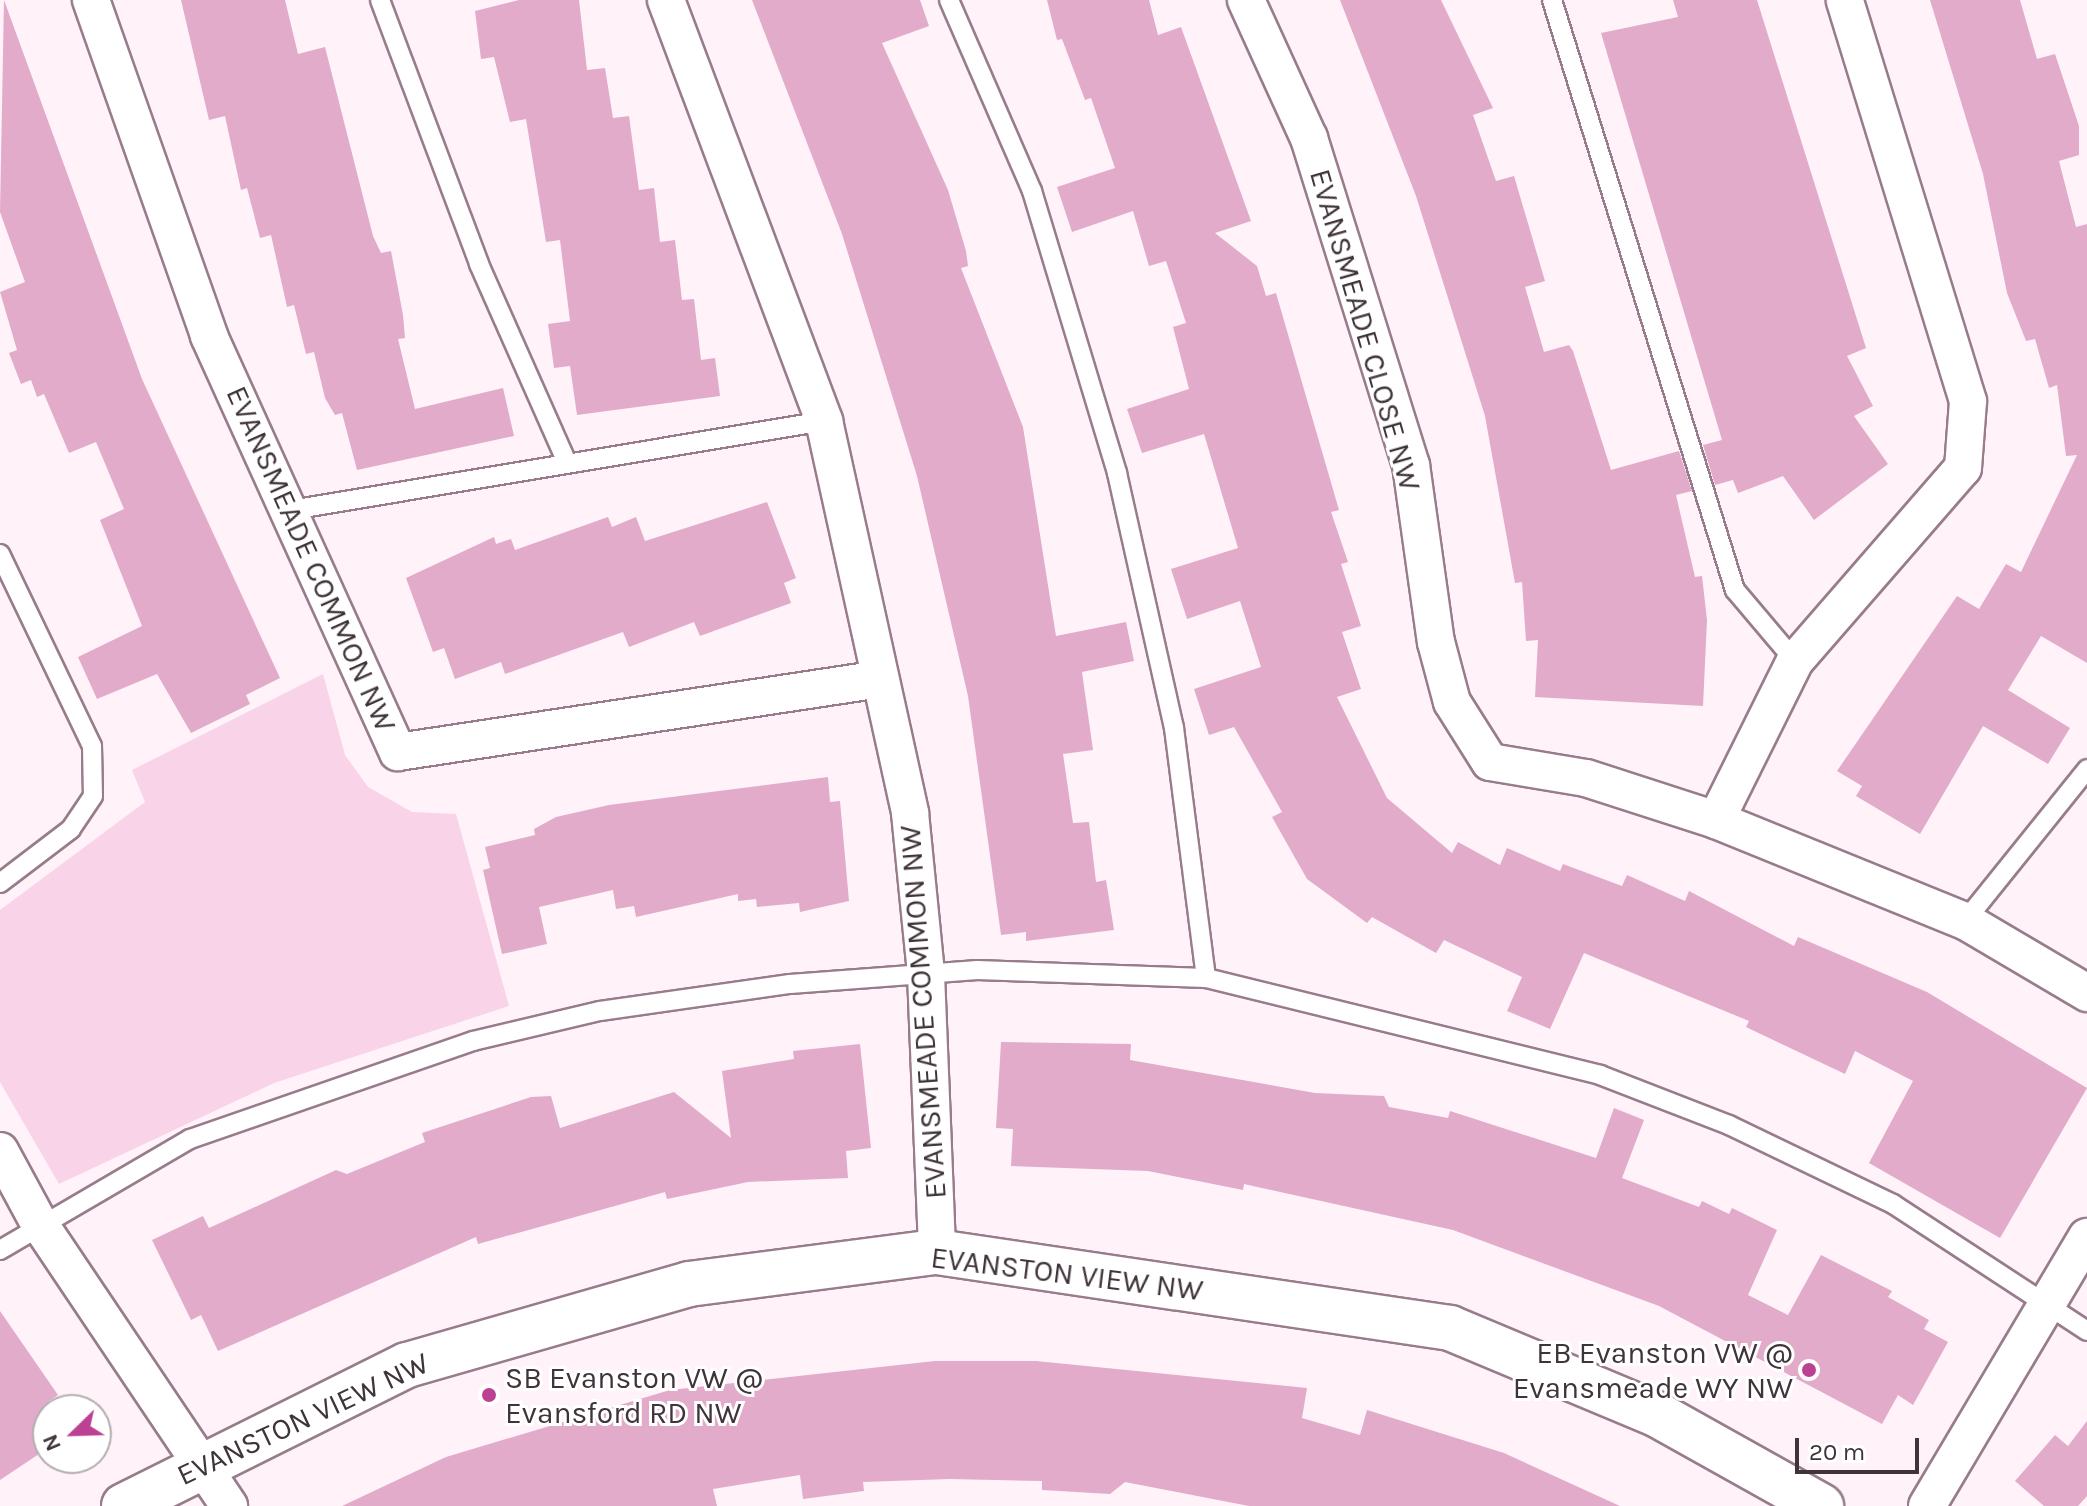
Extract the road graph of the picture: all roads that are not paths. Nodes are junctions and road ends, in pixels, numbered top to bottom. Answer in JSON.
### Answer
{"nodes":[{"id":1,"x":91,"y":0,"type":"edge"},
{"id":2,"x":380,"y":0,"type":"edge"},
{"id":3,"x":666,"y":0,"type":"edge"},
{"id":4,"x":949,"y":0,"type":"edge"},
{"id":5,"x":1246,"y":0,"type":"edge"},
{"id":6,"x":1552,"y":0,"type":"edge"},
{"id":7,"x":1845,"y":0,"type":"edge"},
{"id":8,"x":824,"y":421,"type":"junction"},
{"id":9,"x":566,"y":460,"type":"junction"},
{"id":10,"x":291,"y":510,"type":"junction"},
{"id":11,"x":0,"y":554,"type":"edge"},
{"id":12,"x":1795,"y":661,"type":"junction"},
{"id":13,"x":879,"y":679,"type":"junction"},
{"id":14,"x":2087,"y":769,"type":"edge"},
{"id":15,"x":1716,"y":820,"type":"junction"},
{"id":16,"x":0,"y":883,"type":"edge"},
{"id":17,"x":1965,"y":921,"type":"junction"},
{"id":18,"x":926,"y":974,"type":"junction"},
{"id":19,"x":1206,"y":978,"type":"junction"},
{"id":20,"x":2087,"y":993,"type":"edge"},
{"id":21,"x":0,"y":1151,"type":"edge"},
{"id":22,"x":39,"y":1223,"type":"junction"},
{"id":23,"x":2087,"y":1237,"type":"edge"},
{"id":24,"x":0,"y":1250,"type":"edge"},
{"id":25,"x":937,"y":1252,"type":"junction"},
{"id":26,"x":2044,"y":1302,"type":"junction"},
{"id":27,"x":2087,"y":1331,"type":"edge"},
{"id":28,"x":198,"y":1464,"type":"junction"},
{"id":29,"x":124,"y":1506,"type":"edge"},
{"id":30,"x":229,"y":1506,"type":"edge"},
{"id":31,"x":1821,"y":1506,"type":"edge"},
{"id":32,"x":1927,"y":1506,"type":"edge"}],
"edges":[{"from":1,"to":10,"type":"street","name":"EVANSMEADE COMMON NW"},
{"from":2,"to":9,"type":"lane"},
{"from":3,"to":8,"type":"street","name":"EVANSMEADE COMMON NW"},
{"from":4,"to":19,"type":"lane"},
{"from":5,"to":15,"type":"street","name":"EVANSMEADE CLOSE NW"},
{"from":6,"to":12,"type":"lane"},
{"from":7,"to":12,"type":"street"},
{"from":8,"to":9,"type":"lane"},
{"from":8,"to":13,"type":"street","name":"EVANSMEADE COMMON NW"},
{"from":9,"to":10,"type":"lane"},
{"from":10,"to":13,"type":"street","name":"EVANSMEADE COMMON NW"},
{"from":11,"to":16,"type":"lane"},
{"from":12,"to":15,"type":"street"},
{"from":13,"to":18,"type":"street","name":"EVANSMEADE COMMON NW"},
{"from":14,"to":17,"type":"lane"},
{"from":15,"to":17,"type":"street","name":"EVANSMEADE CLOSE NW"},
{"from":17,"to":20,"type":"street","name":"EVANSMEADE CLOSE NW"},
{"from":18,"to":19,"type":"lane"},
{"from":18,"to":22,"type":"lane"},
{"from":18,"to":25,"type":"street","name":"EVANSMEADE COMMON NW"},
{"from":19,"to":26,"type":"lane"},
{"from":21,"to":22,"type":"street"},
{"from":22,"to":24,"type":"lane"},
{"from":22,"to":28,"type":"street"},
{"from":23,"to":26,"type":"street"},
{"from":25,"to":28,"type":"street","name":"EVANSTON VIEW NW"},
{"from":25,"to":31,"type":"street","name":"EVANSTON VIEW NW"},
{"from":26,"to":27,"type":"lane"},
{"from":26,"to":32,"type":"street"},
{"from":28,"to":29,"type":"street","name":"EVANSTON VIEW NW"},
{"from":28,"to":30,"type":"street"}]}
